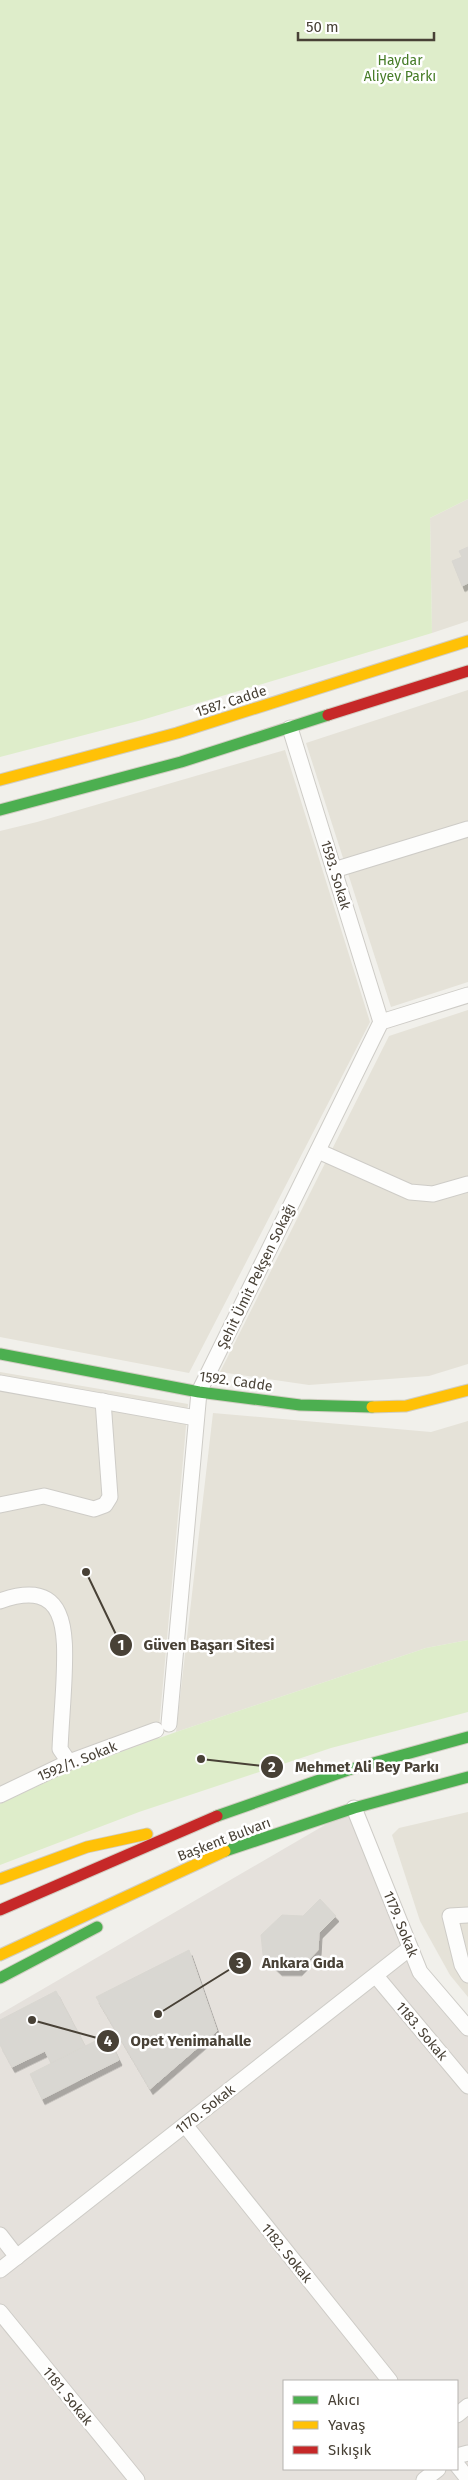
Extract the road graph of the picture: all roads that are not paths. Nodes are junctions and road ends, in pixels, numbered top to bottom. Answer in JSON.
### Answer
{"nodes":[{"id":1,"x":468,"y":641,"type":"edge"},
{"id":2,"x":468,"y":671,"type":"edge"},
{"id":3,"x":290,"y":728,"type":"junction"},
{"id":4,"x":0,"y":780,"type":"edge"},
{"id":5,"x":0,"y":810,"type":"edge"},
{"id":6,"x":468,"y":829,"type":"edge"},
{"id":7,"x":334,"y":870,"type":"junction"},
{"id":8,"x":468,"y":995,"type":"edge"},
{"id":9,"x":381,"y":1022,"type":"junction"},
{"id":10,"x":318,"y":1151,"type":"junction"},
{"id":11,"x":468,"y":1184,"type":"edge"},
{"id":12,"x":0,"y":1354,"type":"edge"},
{"id":13,"x":0,"y":1383,"type":"edge"},
{"id":14,"x":468,"y":1390,"type":"edge"},
{"id":15,"x":198,"y":1392,"type":"junction"},
{"id":16,"x":102,"y":1401,"type":"junction"},
{"id":17,"x":196,"y":1418,"type":"junction"},
{"id":18,"x":0,"y":1504,"type":"edge"},
{"id":19,"x":0,"y":1601,"type":"edge"},
{"id":20,"x":162,"y":1727,"type":"joint"},
{"id":21,"x":468,"y":1737,"type":"edge"},
{"id":22,"x":69,"y":1762,"type":"junction"},
{"id":23,"x":468,"y":1776,"type":"edge"},
{"id":24,"x":0,"y":1795,"type":"edge"},
{"id":25,"x":354,"y":1808,"type":"junction"},
{"id":26,"x":206,"y":1820,"type":"junction"},
{"id":27,"x":221,"y":1852,"type":"junction"},
{"id":28,"x":0,"y":1879,"type":"edge"},
{"id":29,"x":0,"y":1910,"type":"edge"},
{"id":30,"x":125,"y":1910,"type":"dead end"},
{"id":31,"x":468,"y":1915,"type":"edge"},
{"id":32,"x":109,"y":1920,"type":"dead end"},
{"id":33,"x":410,"y":1948,"type":"junction"},
{"id":34,"x":0,"y":1955,"type":"edge"},
{"id":35,"x":468,"y":1975,"type":"edge"},
{"id":36,"x":376,"y":1976,"type":"junction"},
{"id":37,"x":0,"y":1978,"type":"edge"},
{"id":38,"x":468,"y":2028,"type":"edge"},
{"id":39,"x":468,"y":2086,"type":"edge"},
{"id":40,"x":185,"y":2125,"type":"junction"},
{"id":41,"x":0,"y":2235,"type":"edge"},
{"id":42,"x":17,"y":2257,"type":"junction"},
{"id":43,"x":0,"y":2270,"type":"edge"},
{"id":44,"x":0,"y":2312,"type":"edge"},
{"id":45,"x":389,"y":2380,"type":"edge"},
{"id":46,"x":468,"y":2406,"type":"edge"},
{"id":47,"x":458,"y":2415,"type":"edge"},
{"id":48,"x":458,"y":2466,"type":"edge"},
{"id":49,"x":437,"y":2470,"type":"edge"},
{"id":50,"x":468,"y":2479,"type":"edge"},
{"id":51,"x":137,"y":2480,"type":"edge"},
{"id":52,"x":424,"y":2480,"type":"edge"}],
"edges":[{"from":1,"to":4,"type":"main road","name":"1587. Cadde"},
{"from":2,"to":3,"type":"main road"},
{"from":3,"to":5,"type":"main road"},
{"from":3,"to":7,"type":"street","name":"1593. Sokak"},
{"from":6,"to":7,"type":"street"},
{"from":7,"to":9,"type":"street","name":"1593. Sokak"},
{"from":8,"to":9,"type":"street"},
{"from":9,"to":10,"type":"street","name":"Şehit Ümit Pekşen Sokağı"},
{"from":10,"to":11,"type":"street"},
{"from":10,"to":15,"type":"street","name":"Şehit Ümit Pekşen Sokağı"},
{"from":12,"to":15,"type":"main road","name":"1592. Cadde"},
{"from":13,"to":16,"type":"street"},
{"from":14,"to":15,"type":"main road","name":"1592. Cadde"},
{"from":15,"to":17,"type":"street","name":"Şehit Ümit Pekşen Sokağı"},
{"from":16,"to":17,"type":"street"},
{"from":16,"to":18,"type":"street"},
{"from":17,"to":20,"type":"street","name":"Şehit Ümit Pekşen Sokağı"},
{"from":19,"to":22,"type":"street"},
{"from":20,"to":22,"type":"street","name":"1592/1. Sokak"},
{"from":21,"to":26,"type":"main road","name":"Başkent Bulvarı"},
{"from":22,"to":24,"type":"street","name":"1592/1. Sokak"},
{"from":23,"to":25,"type":"main road","name":"Başkent Bulvarı"},
{"from":25,"to":27,"type":"main road","name":"Başkent Bulvarı"},
{"from":25,"to":33,"type":"street","name":"1179. Sokak"},
{"from":26,"to":28,"type":"main road"},
{"from":26,"to":29,"type":"main road","name":"Başkent Bulvarı"},
{"from":27,"to":30,"type":"main road"},
{"from":27,"to":34,"type":"main road","name":"Başkent Bulvarı"},
{"from":31,"to":35,"type":"street"},
{"from":32,"to":37,"type":"main road"},
{"from":33,"to":36,"type":"street","name":"1170. Sokak"},
{"from":33,"to":38,"type":"street","name":"1179. Sokak"},
{"from":36,"to":39,"type":"street","name":"1183. Sokak"},
{"from":36,"to":40,"type":"street","name":"1170. Sokak"},
{"from":40,"to":42,"type":"street","name":"1170. Sokak"},
{"from":40,"to":45,"type":"street","name":"1182. Sokak"},
{"from":41,"to":42,"type":"street"},
{"from":42,"to":43,"type":"street","name":"1170. Sokak"},
{"from":44,"to":51,"type":"street","name":"1181. Sokak"},
{"from":46,"to":47,"type":"street"},
{"from":48,"to":50,"type":"street"},
{"from":49,"to":52,"type":"street"}]}
